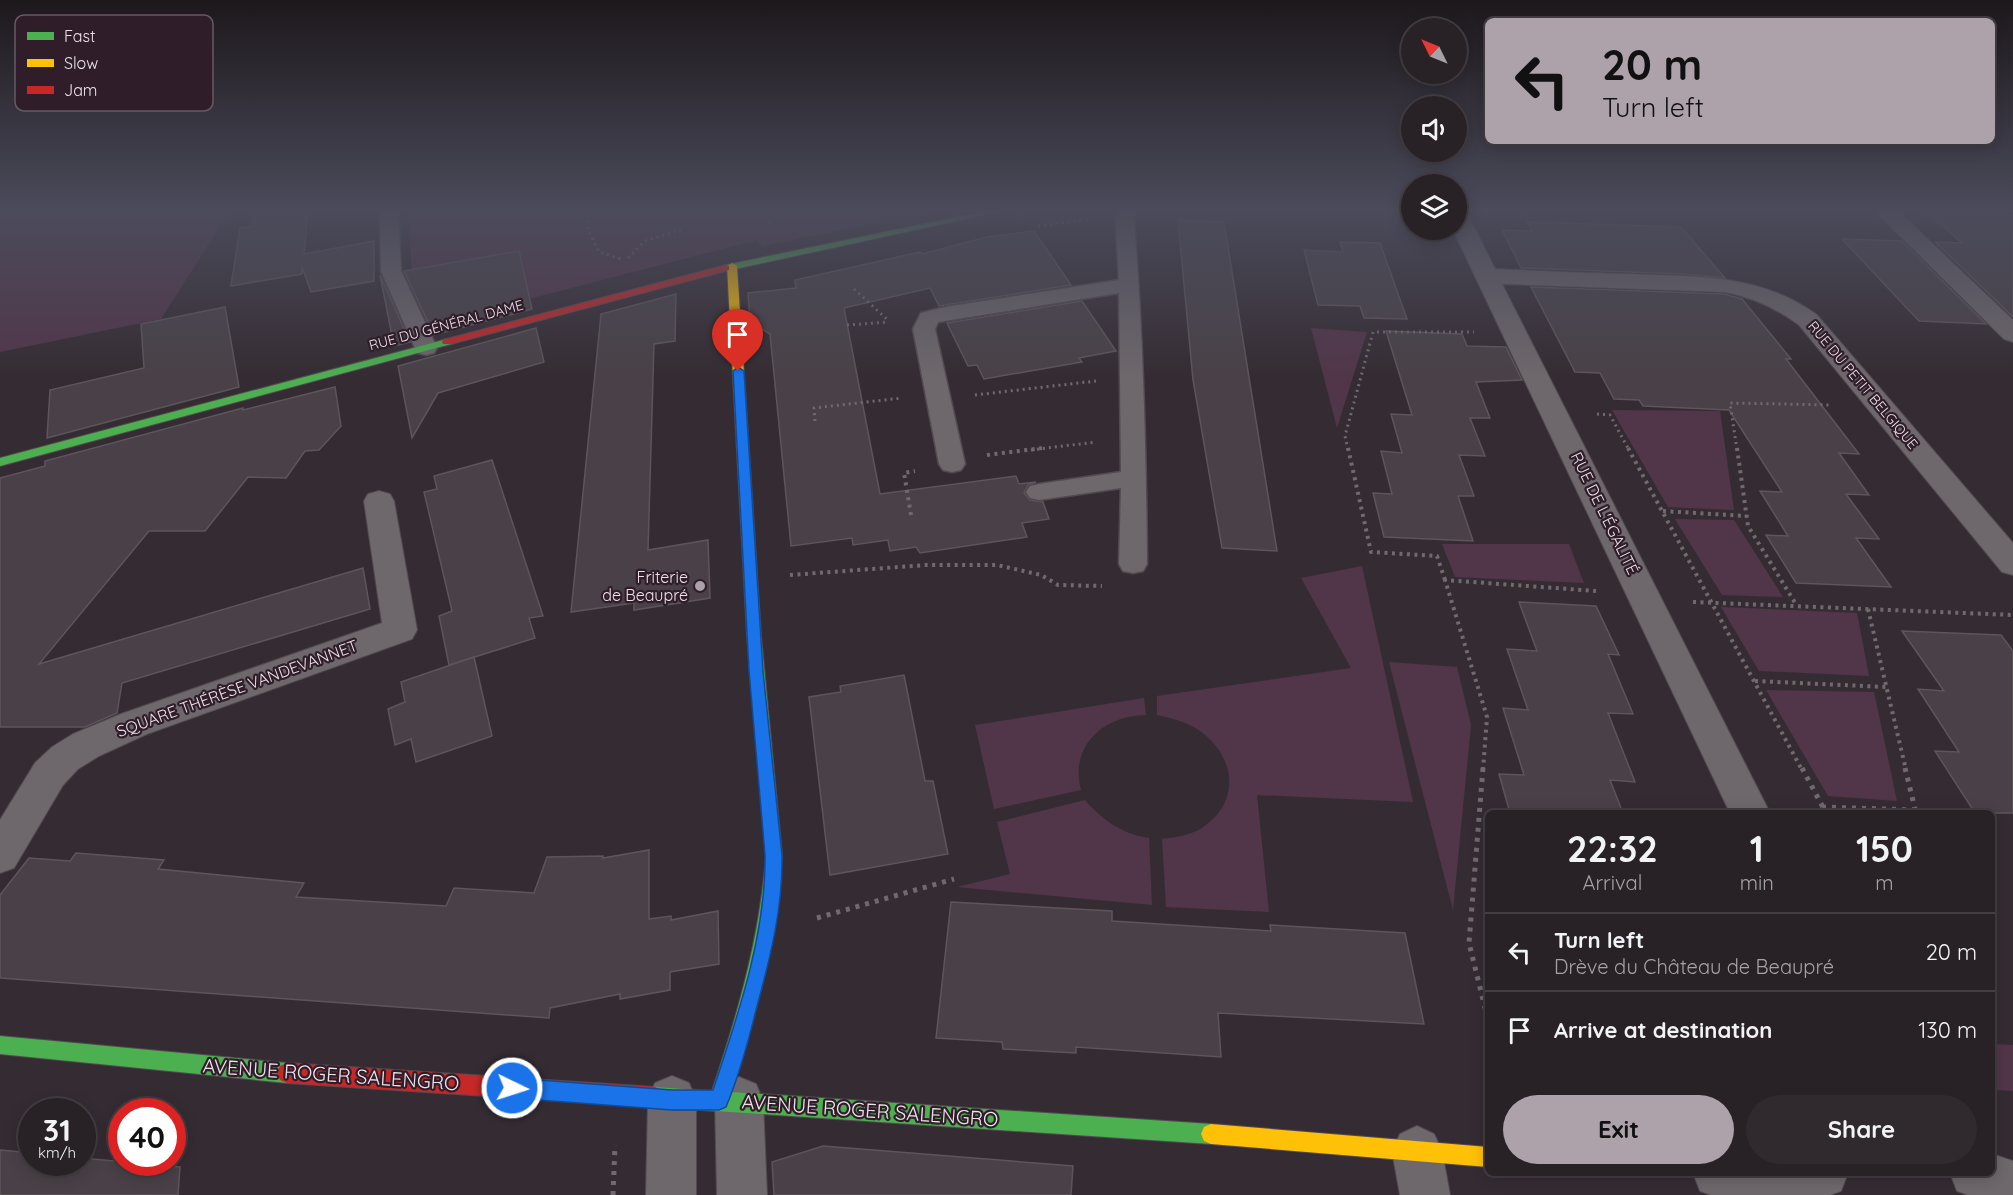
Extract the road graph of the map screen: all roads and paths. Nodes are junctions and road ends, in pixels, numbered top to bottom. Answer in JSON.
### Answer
{"nodes":[{"id":1,"x":391,"y":265,"type":"edge"},
{"id":2,"x":738,"y":265,"type":"edge"},
{"id":3,"x":1128,"y":265,"type":"edge"},
{"id":4,"x":1482,"y":265,"type":"edge"},
{"id":5,"x":1942,"y":265,"type":"edge"},
{"id":6,"x":732,"y":266,"type":"junction"},
{"id":7,"x":1488,"y":276,"type":"junction"},
{"id":8,"x":1129,"y":285,"type":"junction"},
{"id":9,"x":854,"y":289,"type":"dead end"},
{"id":10,"x":1506,"y":312,"type":"junction"},
{"id":11,"x":890,"y":321,"type":"junction"},
{"id":12,"x":926,"y":324,"type":"junction"},
{"id":13,"x":847,"y":325,"type":"dead end"},
{"id":14,"x":2013,"y":334,"type":"edge"},
{"id":15,"x":426,"y":348,"type":"junction"},
{"id":16,"x":1880,"y":405,"type":"junction"},
{"id":17,"x":1588,"y":414,"type":"dead end"},
{"id":18,"x":1134,"y":437,"type":"junction"},
{"id":19,"x":0,"y":462,"type":"edge"},
{"id":20,"x":951,"y":462,"type":"joint"},
{"id":21,"x":1134,"y":478,"type":"junction"},
{"id":22,"x":1040,"y":492,"type":"dead end"},
{"id":23,"x":379,"y":501,"type":"dead end"},
{"id":24,"x":1662,"y":511,"type":"junction"},
{"id":25,"x":1746,"y":516,"type":"junction"},
{"id":26,"x":1133,"y":564,"type":"joint"},
{"id":27,"x":2013,"y":564,"type":"edge"},
{"id":28,"x":750,"y":577,"type":"junction"},
{"id":29,"x":1445,"y":580,"type":"junction"},
{"id":30,"x":1648,"y":601,"type":"junction"},
{"id":31,"x":1712,"y":603,"type":"junction"},
{"id":32,"x":1797,"y":606,"type":"junction"},
{"id":33,"x":1868,"y":609,"type":"junction"},
{"id":34,"x":2013,"y":615,"type":"edge"},
{"id":35,"x":1754,"y":681,"type":"junction"},
{"id":36,"x":1886,"y":687,"type":"junction"},
{"id":37,"x":1822,"y":807,"type":"junction"},
{"id":38,"x":1749,"y":810,"type":"edge"},
{"id":39,"x":1824,"y":810,"type":"edge"},
{"id":40,"x":1878,"y":810,"type":"edge"},
{"id":41,"x":1916,"y":810,"type":"edge"},
{"id":42,"x":0,"y":855,"type":"edge"},
{"id":43,"x":954,"y":879,"type":"dead end"},
{"id":44,"x":767,"y":933,"type":"junction"},
{"id":45,"x":1485,"y":1008,"type":"edge"},
{"id":46,"x":0,"y":1045,"type":"edge"},
{"id":47,"x":672,"y":1100,"type":"junction"},
{"id":48,"x":729,"y":1101,"type":"junction"},
{"id":49,"x":1485,"y":1158,"type":"edge"},
{"id":50,"x":1421,"y":1173,"type":"edge"},
{"id":51,"x":1717,"y":1176,"type":"edge"},
{"id":52,"x":1776,"y":1176,"type":"edge"},
{"id":53,"x":1803,"y":1176,"type":"edge"},
{"id":54,"x":1984,"y":1176,"type":"edge"},
{"id":55,"x":2013,"y":1186,"type":"edge"},
{"id":56,"x":671,"y":1195,"type":"edge"},
{"id":57,"x":742,"y":1195,"type":"edge"},
{"id":58,"x":1722,"y":1195,"type":"edge"}],
"edges":[{"from":1,"to":15,"type":"lane"},
{"from":2,"to":6,"type":"street","name":"RUE DU GÉNÉRAL DAME"},
{"from":3,"to":8,"type":"lane"},
{"from":4,"to":7,"type":"street","name":"RUE DE L'ÉGALITÉ"},
{"from":5,"to":14,"type":"street"},
{"from":6,"to":15,"type":"street","name":"RUE DU GÉNÉRAL DAME"},
{"from":6,"to":28,"type":"street"},
{"from":7,"to":10,"type":"street","name":"RUE DE L'ÉGALITÉ"},
{"from":7,"to":16,"type":"street","name":"RUE DU PETIT BELGIQUE"},
{"from":8,"to":12,"type":"lane"},
{"from":8,"to":18,"type":"lane"},
{"from":9,"to":11,"type":"path"},
{"from":10,"to":29,"type":"path"},
{"from":10,"to":30,"type":"street","name":"RUE DE L'ÉGALITÉ"},
{"from":11,"to":12,"type":"path"},
{"from":11,"to":13,"type":"path"},
{"from":12,"to":20,"type":"lane"},
{"from":15,"to":19,"type":"street","name":"RUE DU GÉNÉRAL DAME"},
{"from":16,"to":25,"type":"path"},
{"from":16,"to":27,"type":"street","name":"RUE DU PETIT BELGIQUE"},
{"from":17,"to":24,"type":"path"},
{"from":18,"to":20,"type":"path"},
{"from":18,"to":21,"type":"lane"},
{"from":21,"to":22,"type":"lane"},
{"from":21,"to":26,"type":"lane"},
{"from":23,"to":42,"type":"street","name":"SQUARE THÉRÈSE VANDEVANNET"},
{"from":24,"to":25,"type":"path"},
{"from":24,"to":31,"type":"path"},
{"from":25,"to":32,"type":"path"},
{"from":26,"to":28,"type":"path"},
{"from":28,"to":44,"type":"street"},
{"from":29,"to":30,"type":"path"},
{"from":29,"to":45,"type":"path"},
{"from":30,"to":31,"type":"path"},
{"from":30,"to":38,"type":"street","name":"RUE DE L'ÉGALITÉ"},
{"from":31,"to":32,"type":"path"},
{"from":31,"to":35,"type":"path"},
{"from":32,"to":33,"type":"path"},
{"from":33,"to":34,"type":"path"},
{"from":33,"to":36,"type":"path"},
{"from":35,"to":36,"type":"path"},
{"from":35,"to":37,"type":"path"},
{"from":36,"to":41,"type":"path"},
{"from":37,"to":39,"type":"path"},
{"from":37,"to":40,"type":"path"},
{"from":43,"to":44,"type":"path"},
{"from":44,"to":48,"type":"street"},
{"from":46,"to":47,"type":"street","name":"AVENUE ROGER SALENGRO"},
{"from":47,"to":48,"type":"street","name":"AVENUE ROGER SALENGRO"},
{"from":47,"to":56,"type":"street"},
{"from":48,"to":50,"type":"street","name":"AVENUE ROGER SALENGRO"},
{"from":48,"to":57,"type":"street"},
{"from":49,"to":50,"type":"street","name":"AVENUE ROGER SALENGRO"},
{"from":51,"to":58,"type":"street"},
{"from":52,"to":53,"type":"street"},
{"from":54,"to":55,"type":"street"}]}
